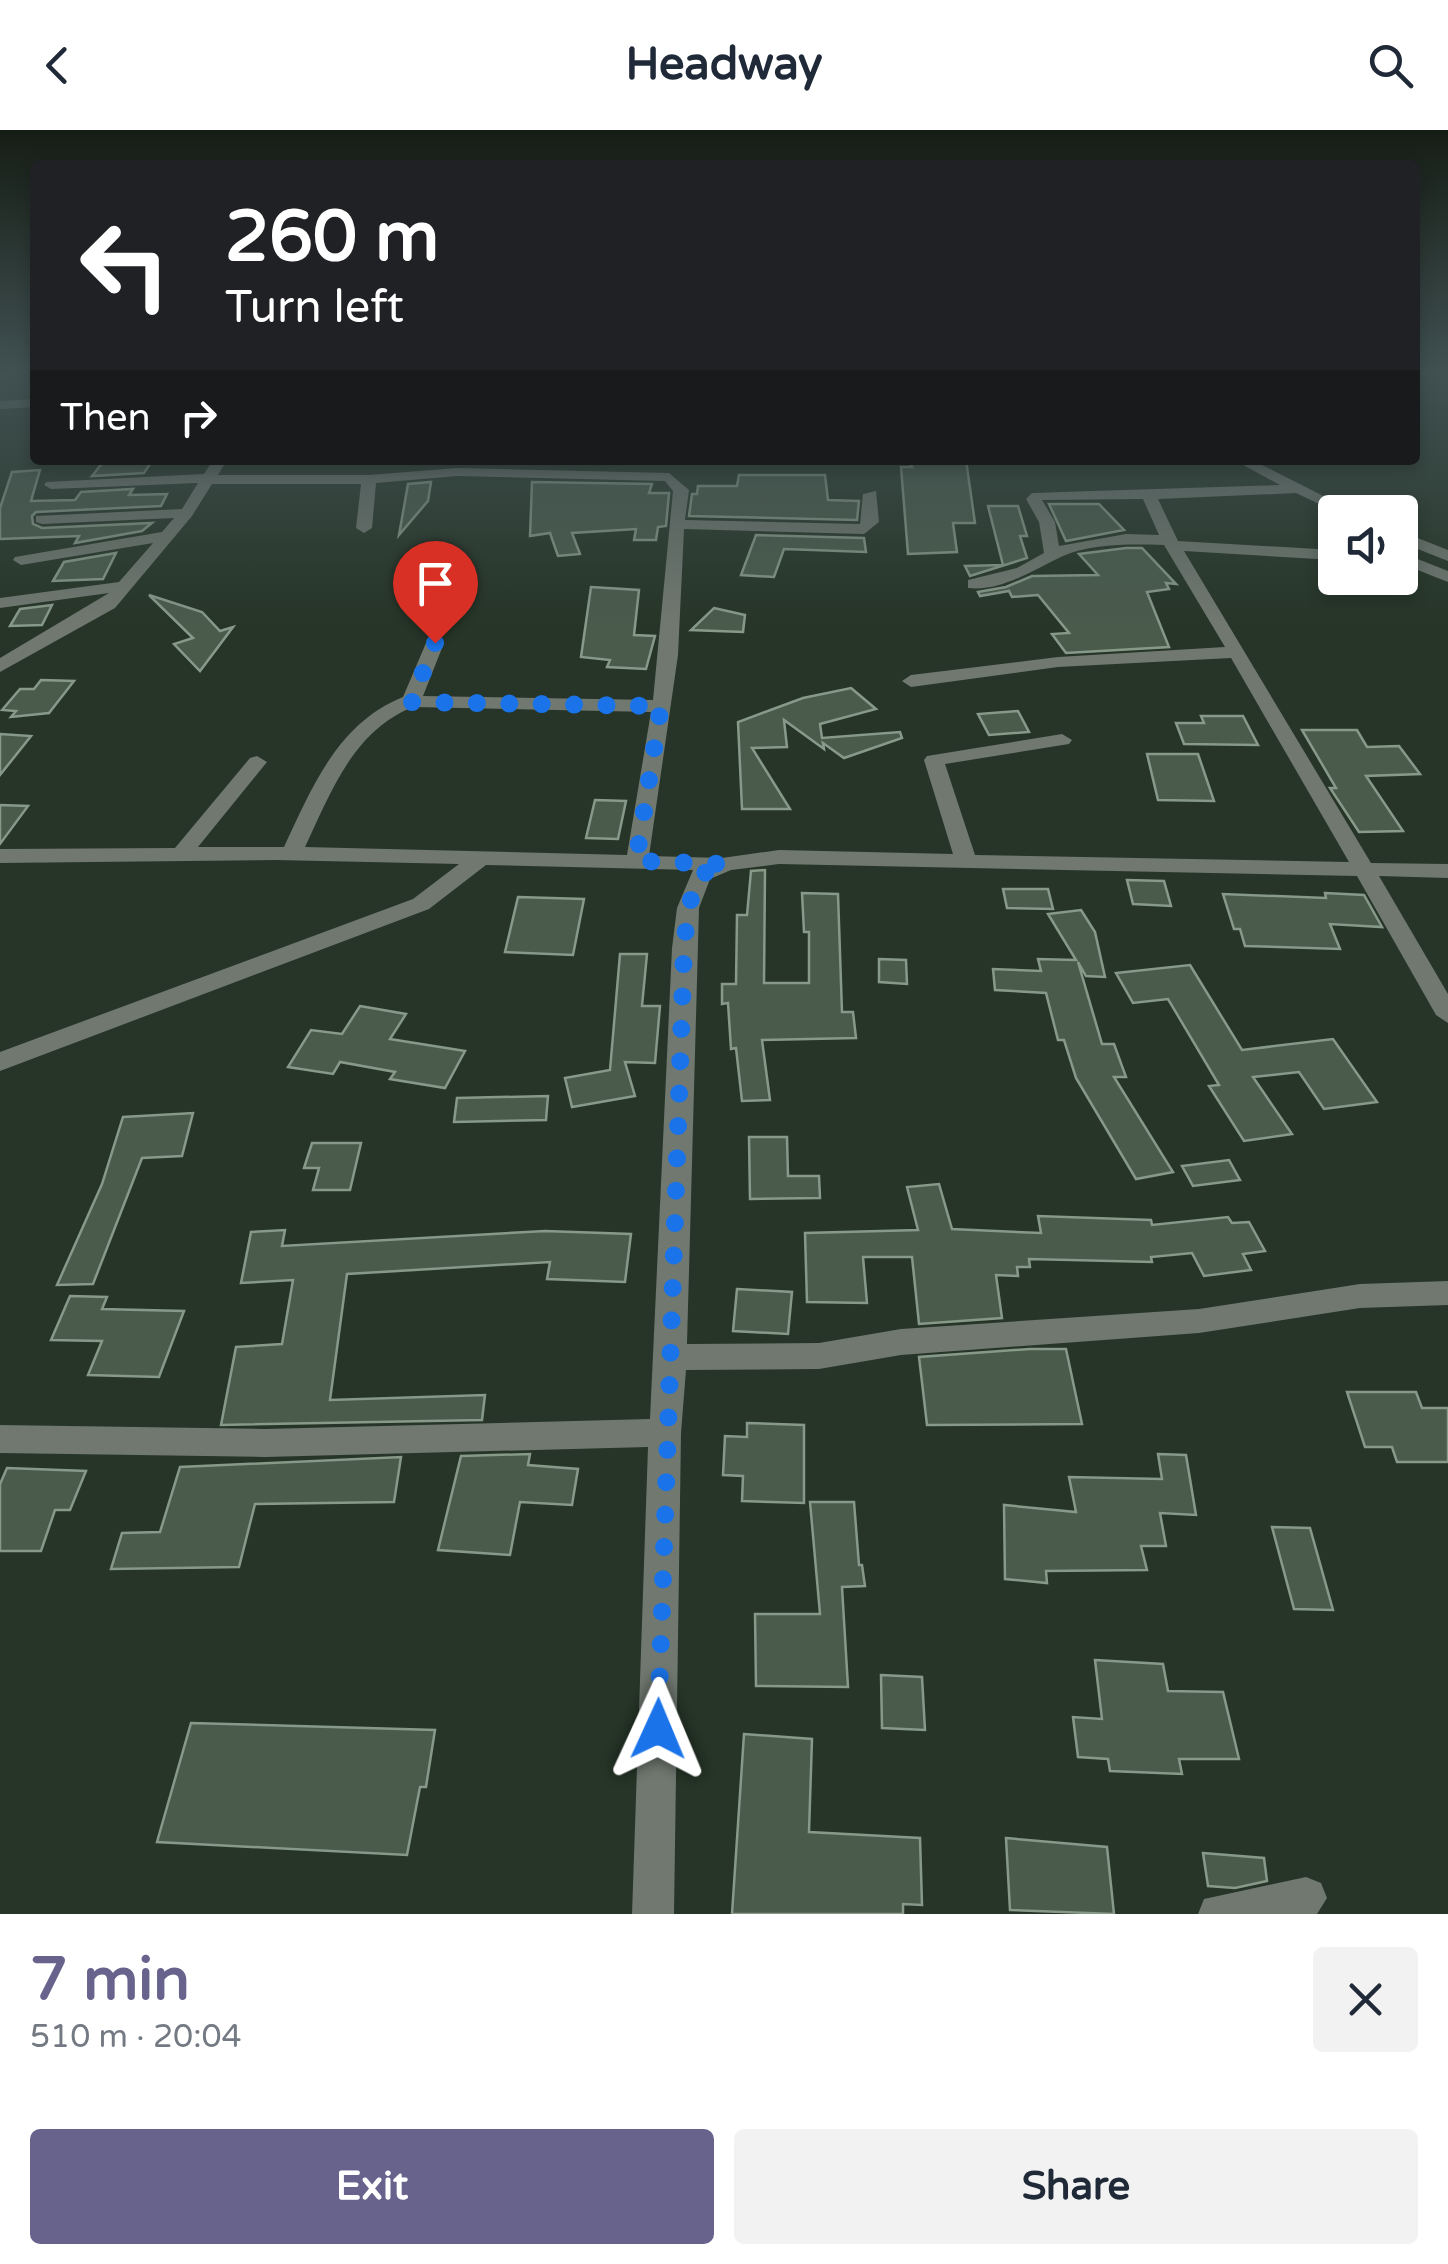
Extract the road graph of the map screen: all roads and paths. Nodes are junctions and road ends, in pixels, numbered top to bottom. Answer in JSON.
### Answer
{"nodes":[{"id":1,"x":216,"y":465,"type":"edge"},
{"id":2,"x":1250,"y":465,"type":"edge"},
{"id":3,"x":439,"y":466,"type":"edge"},
{"id":4,"x":670,"y":469,"type":"edge"},
{"id":5,"x":206,"y":479,"type":"junction"},
{"id":6,"x":369,"y":479,"type":"junction"},
{"id":7,"x":51,"y":485,"type":"dead end"},
{"id":8,"x":1298,"y":488,"type":"junction"},
{"id":9,"x":871,"y":494,"type":"dead end"},
{"id":10,"x":1149,"y":497,"type":"junction"},
{"id":11,"x":1318,"y":498,"type":"edge"},
{"id":12,"x":187,"y":512,"type":"junction"},
{"id":13,"x":42,"y":519,"type":"dead end"},
{"id":14,"x":677,"y":524,"type":"junction"},
{"id":15,"x":364,"y":528,"type":"dead end"},
{"id":16,"x":168,"y":536,"type":"junction"},
{"id":17,"x":1171,"y":543,"type":"junction"},
{"id":18,"x":1418,"y":544,"type":"edge"},
{"id":19,"x":1052,"y":554,"type":"junction"},
{"id":20,"x":1318,"y":554,"type":"edge"},
{"id":21,"x":1448,"y":556,"type":"edge"},
{"id":22,"x":22,"y":560,"type":"dead end"},
{"id":23,"x":1418,"y":565,"type":"edge"},
{"id":24,"x":1448,"y":577,"type":"edge"},
{"id":25,"x":974,"y":584,"type":"dead end"},
{"id":26,"x":119,"y":588,"type":"junction"},
{"id":27,"x":0,"y":603,"type":"edge"},
{"id":28,"x":435,"y":643,"type":"dead end"},
{"id":29,"x":1236,"y":652,"type":"junction"},
{"id":30,"x":0,"y":666,"type":"edge"},
{"id":31,"x":911,"y":681,"type":"dead end"},
{"id":32,"x":411,"y":702,"type":"junction"},
{"id":33,"x":661,"y":706,"type":"junction"},
{"id":34,"x":1062,"y":740,"type":"dead end"},
{"id":35,"x":257,"y":762,"type":"dead end"},
{"id":36,"x":182,"y":853,"type":"junction"},
{"id":37,"x":291,"y":854,"type":"junction"},
{"id":38,"x":0,"y":856,"type":"edge"},
{"id":39,"x":482,"y":858,"type":"junction"},
{"id":40,"x":636,"y":861,"type":"junction"},
{"id":41,"x":966,"y":861,"type":"junction"},
{"id":42,"x":726,"y":864,"type":"junction"},
{"id":43,"x":1365,"y":870,"type":"junction"},
{"id":44,"x":1448,"y":871,"type":"edge"},
{"id":45,"x":1448,"y":1015,"type":"edge"},
{"id":46,"x":0,"y":1062,"type":"edge"},
{"id":47,"x":1448,"y":1293,"type":"edge"},
{"id":48,"x":671,"y":1356,"type":"junction"},
{"id":49,"x":665,"y":1433,"type":"junction"},
{"id":50,"x":0,"y":1439,"type":"edge"},
{"id":51,"x":1306,"y":1898,"type":"dead end"},
{"id":52,"x":653,"y":1914,"type":"edge"},
{"id":53,"x":1219,"y":1914,"type":"edge"}],
"edges":[{"from":1,"to":5,"type":"street"},
{"from":2,"to":8,"type":"street"},
{"from":3,"to":4,"type":"street"},
{"from":3,"to":6,"type":"street"},
{"from":4,"to":14,"type":"street"},
{"from":5,"to":6,"type":"street"},
{"from":5,"to":7,"type":"street"},
{"from":5,"to":12,"type":"street"},
{"from":6,"to":15,"type":"street"},
{"from":8,"to":10,"type":"street"},
{"from":8,"to":11,"type":"street"},
{"from":9,"to":14,"type":"street"},
{"from":10,"to":17,"type":"street"},
{"from":10,"to":19,"type":"street"},
{"from":12,"to":13,"type":"street"},
{"from":12,"to":16,"type":"street"},
{"from":14,"to":33,"type":"street"},
{"from":16,"to":22,"type":"street"},
{"from":16,"to":26,"type":"street"},
{"from":17,"to":19,"type":"street"},
{"from":17,"to":20,"type":"street"},
{"from":17,"to":29,"type":"street"},
{"from":18,"to":21,"type":"street"},
{"from":19,"to":25,"type":"street"},
{"from":23,"to":24,"type":"street"},
{"from":26,"to":27,"type":"street"},
{"from":26,"to":30,"type":"street"},
{"from":28,"to":32,"type":"street"},
{"from":29,"to":31,"type":"street"},
{"from":29,"to":43,"type":"street"},
{"from":32,"to":33,"type":"street"},
{"from":32,"to":37,"type":"street"},
{"from":33,"to":40,"type":"street"},
{"from":34,"to":41,"type":"street"},
{"from":35,"to":36,"type":"street"},
{"from":36,"to":37,"type":"street"},
{"from":36,"to":38,"type":"street"},
{"from":37,"to":39,"type":"street"},
{"from":39,"to":40,"type":"street"},
{"from":39,"to":46,"type":"street"},
{"from":40,"to":42,"type":"street"},
{"from":41,"to":42,"type":"street"},
{"from":41,"to":43,"type":"street"},
{"from":42,"to":48,"type":"street"},
{"from":43,"to":44,"type":"street"},
{"from":43,"to":45,"type":"street"},
{"from":47,"to":48,"type":"street"},
{"from":48,"to":49,"type":"street"},
{"from":49,"to":50,"type":"street"},
{"from":49,"to":52,"type":"street"},
{"from":51,"to":53,"type":"street"}]}
